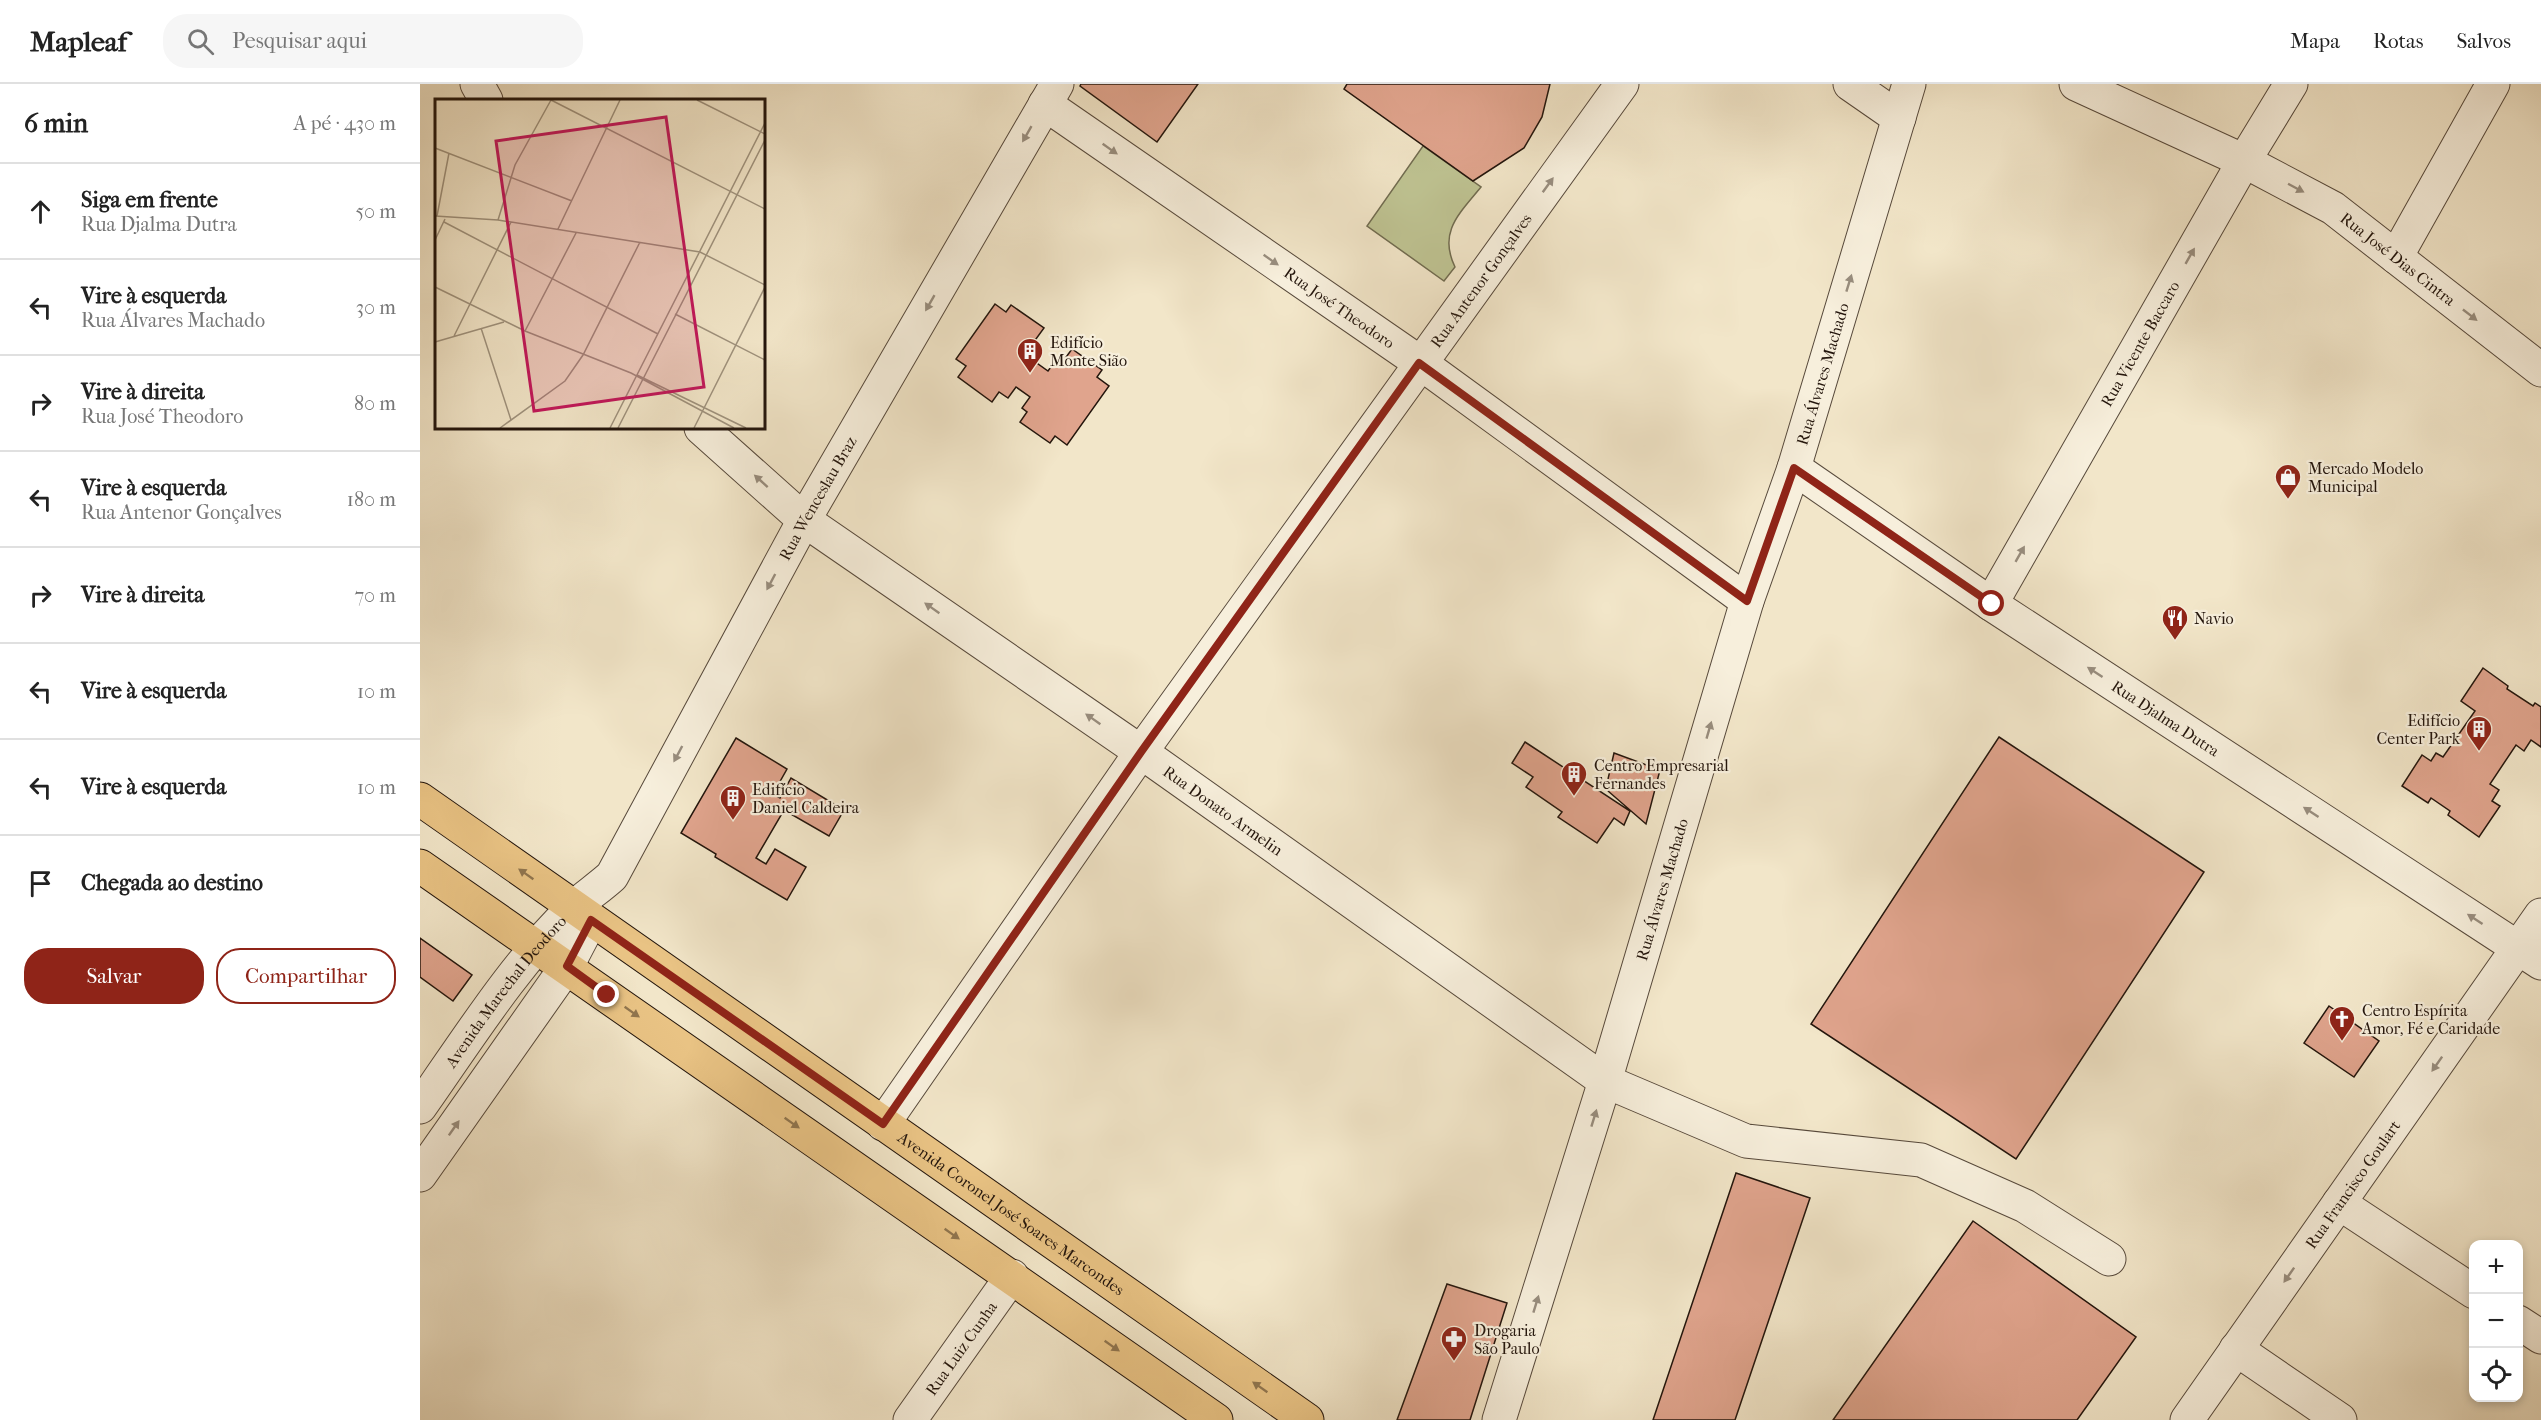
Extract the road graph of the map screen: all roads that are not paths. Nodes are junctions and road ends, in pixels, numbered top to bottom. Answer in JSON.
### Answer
{"nodes":[{"id":1,"x":477,"y":84,"type":"edge"},
{"id":2,"x":1622,"y":84,"type":"edge"},
{"id":3,"x":1850,"y":84,"type":"edge"},
{"id":4,"x":1909,"y":84,"type":"edge"},
{"id":5,"x":2076,"y":84,"type":"edge"},
{"id":6,"x":2291,"y":84,"type":"edge"},
{"id":7,"x":2493,"y":84,"type":"edge"},
{"id":8,"x":1051,"y":94,"type":"edge"},
{"id":9,"x":485,"y":99,"type":"edge"},
{"id":10,"x":1899,"y":118,"type":"junction"},
{"id":11,"x":2244,"y":161,"type":"junction"},
{"id":12,"x":2396,"y":257,"type":"junction"},
{"id":13,"x":1419,"y":363,"type":"junction"},
{"id":14,"x":2541,"y":370,"type":"edge"},
{"id":15,"x":702,"y":429,"type":"edge"},
{"id":16,"x":1794,"y":468,"type":"junction"},
{"id":17,"x":804,"y":520,"type":"junction"},
{"id":18,"x":1747,"y":601,"type":"junction"},
{"id":19,"x":1992,"y":604,"type":"junction"},
{"id":20,"x":1141,"y":752,"type":"junction"},
{"id":21,"x":420,"y":799,"type":"edge"},
{"id":22,"x":420,"y":866,"type":"edge"},
{"id":23,"x":583,"y":914,"type":"junction"},
{"id":24,"x":2541,"y":915,"type":"edge"},
{"id":25,"x":537,"y":946,"type":"junction"},
{"id":26,"x":2530,"y":955,"type":"edge"},
{"id":27,"x":567,"y":966,"type":"junction"},
{"id":28,"x":1605,"y":1082,"type":"junction"},
{"id":29,"x":420,"y":1107,"type":"edge"},
{"id":30,"x":883,"y":1124,"type":"junction"},
{"id":31,"x":420,"y":1175,"type":"edge"},
{"id":32,"x":2339,"y":1203,"type":"junction"},
{"id":33,"x":1072,"y":1255,"type":"junction"},
{"id":34,"x":2109,"y":1259,"type":"dead end"},
{"id":35,"x":1012,"y":1276,"type":"junction"},
{"id":36,"x":2469,"y":1290,"type":"edge"},
{"id":37,"x":1041,"y":1296,"type":"junction"},
{"id":38,"x":2523,"y":1325,"type":"edge"},
{"id":39,"x":2541,"y":1337,"type":"edge"},
{"id":40,"x":2236,"y":1349,"type":"junction"},
{"id":41,"x":910,"y":1420,"type":"edge"},
{"id":42,"x":1216,"y":1420,"type":"edge"},
{"id":43,"x":1307,"y":1420,"type":"edge"},
{"id":44,"x":1499,"y":1420,"type":"edge"},
{"id":45,"x":2187,"y":1420,"type":"edge"},
{"id":46,"x":2340,"y":1420,"type":"edge"}],
"edges":[{"from":1,"to":9,"type":"street"},
{"from":13,"to":2,"type":"street","name":"Rua Antenor Gonçalves","one_way":true},
{"from":3,"to":10,"type":"street"},
{"from":4,"to":10,"type":"street","name":"Rua Álvares Machado"},
{"from":5,"to":11,"type":"street","name":"Rua José Dias Cintra"},
{"from":6,"to":11,"type":"street","name":"Rua Vicente Baccaro"},
{"from":7,"to":12,"type":"street"},
{"from":8,"to":13,"type":"street","name":"Rua José Theodoro","one_way":true},
{"from":8,"to":17,"type":"street","name":"Rua Wenceslau Braz","one_way":true},
{"from":16,"to":10,"type":"street","name":"Rua Álvares Machado","one_way":true},
{"from":11,"to":12,"type":"street","name":"Rua José Dias Cintra","one_way":true},
{"from":19,"to":11,"type":"street","name":"Rua Vicente Baccaro","one_way":true},
{"from":12,"to":14,"type":"street","name":"Rua José Dias Cintra","one_way":true},
{"from":13,"to":18,"type":"street","name":"Rua José Theodoro"},
{"from":13,"to":20,"type":"street","name":"Rua Antenor Gonçalves"},
{"from":17,"to":15,"type":"street","name":"Rua Donato Armelin","one_way":true},
{"from":16,"to":18,"type":"street","name":"Rua Álvares Machado"},
{"from":16,"to":19,"type":"street","name":"Rua Djalma Dutra"},
{"from":20,"to":17,"type":"street","name":"Rua Donato Armelin","one_way":true},
{"from":17,"to":23,"type":"street","name":"Rua Wenceslau Braz","one_way":true},
{"from":28,"to":18,"type":"street","name":"Rua Álvares Machado","one_way":true},
{"from":26,"to":19,"type":"street","name":"Rua Djalma Dutra","one_way":true},
{"from":20,"to":28,"type":"street","name":"Rua Donato Armelin"},
{"from":20,"to":30,"type":"street","name":"Rua Antenor Gonçalves"},
{"from":23,"to":21,"type":"main road","name":"Avenida Coronel José Soares Marcondes","one_way":true},
{"from":22,"to":25,"type":"main road"},
{"from":23,"to":25,"type":"street","name":"Avenida Marechal Deodoro"},
{"from":23,"to":27,"type":"street","name":"Avenida Marechal Deodoro"},
{"from":23,"to":30,"type":"main road","name":"Avenida Coronel José Soares Marcondes"},
{"from":24,"to":26,"type":"street","name":"Rua Francisco Goulart"},
{"from":25,"to":27,"type":"main road"},
{"from":25,"to":29,"type":"street","name":"Avenida Marechal Deodoro"},
{"from":26,"to":32,"type":"street","name":"Rua Francisco Goulart","one_way":true},
{"from":31,"to":27,"type":"street","name":"Avenida Marechal Deodoro","one_way":true},
{"from":27,"to":35,"type":"main road","one_way":true},
{"from":28,"to":34,"type":"street","name":"Rua Donato Armelin"},
{"from":44,"to":28,"type":"street","name":"Rua Álvares Machado","one_way":true},
{"from":30,"to":33,"type":"main road","name":"Avenida Coronel José Soares Marcondes"},
{"from":32,"to":36,"type":"street"},
{"from":32,"to":40,"type":"street","name":"Rua Francisco Goulart","one_way":true},
{"from":33,"to":37,"type":"main road"},
{"from":43,"to":33,"type":"main road","name":"Avenida Coronel José Soares Marcondes","one_way":true},
{"from":35,"to":37,"type":"main road"},
{"from":35,"to":41,"type":"street","name":"Rua Luiz Cunha"},
{"from":37,"to":42,"type":"main road","one_way":true},
{"from":38,"to":39,"type":"street"},
{"from":40,"to":45,"type":"street","name":"Rua Francisco Goulart"},
{"from":40,"to":46,"type":"street"}]}
